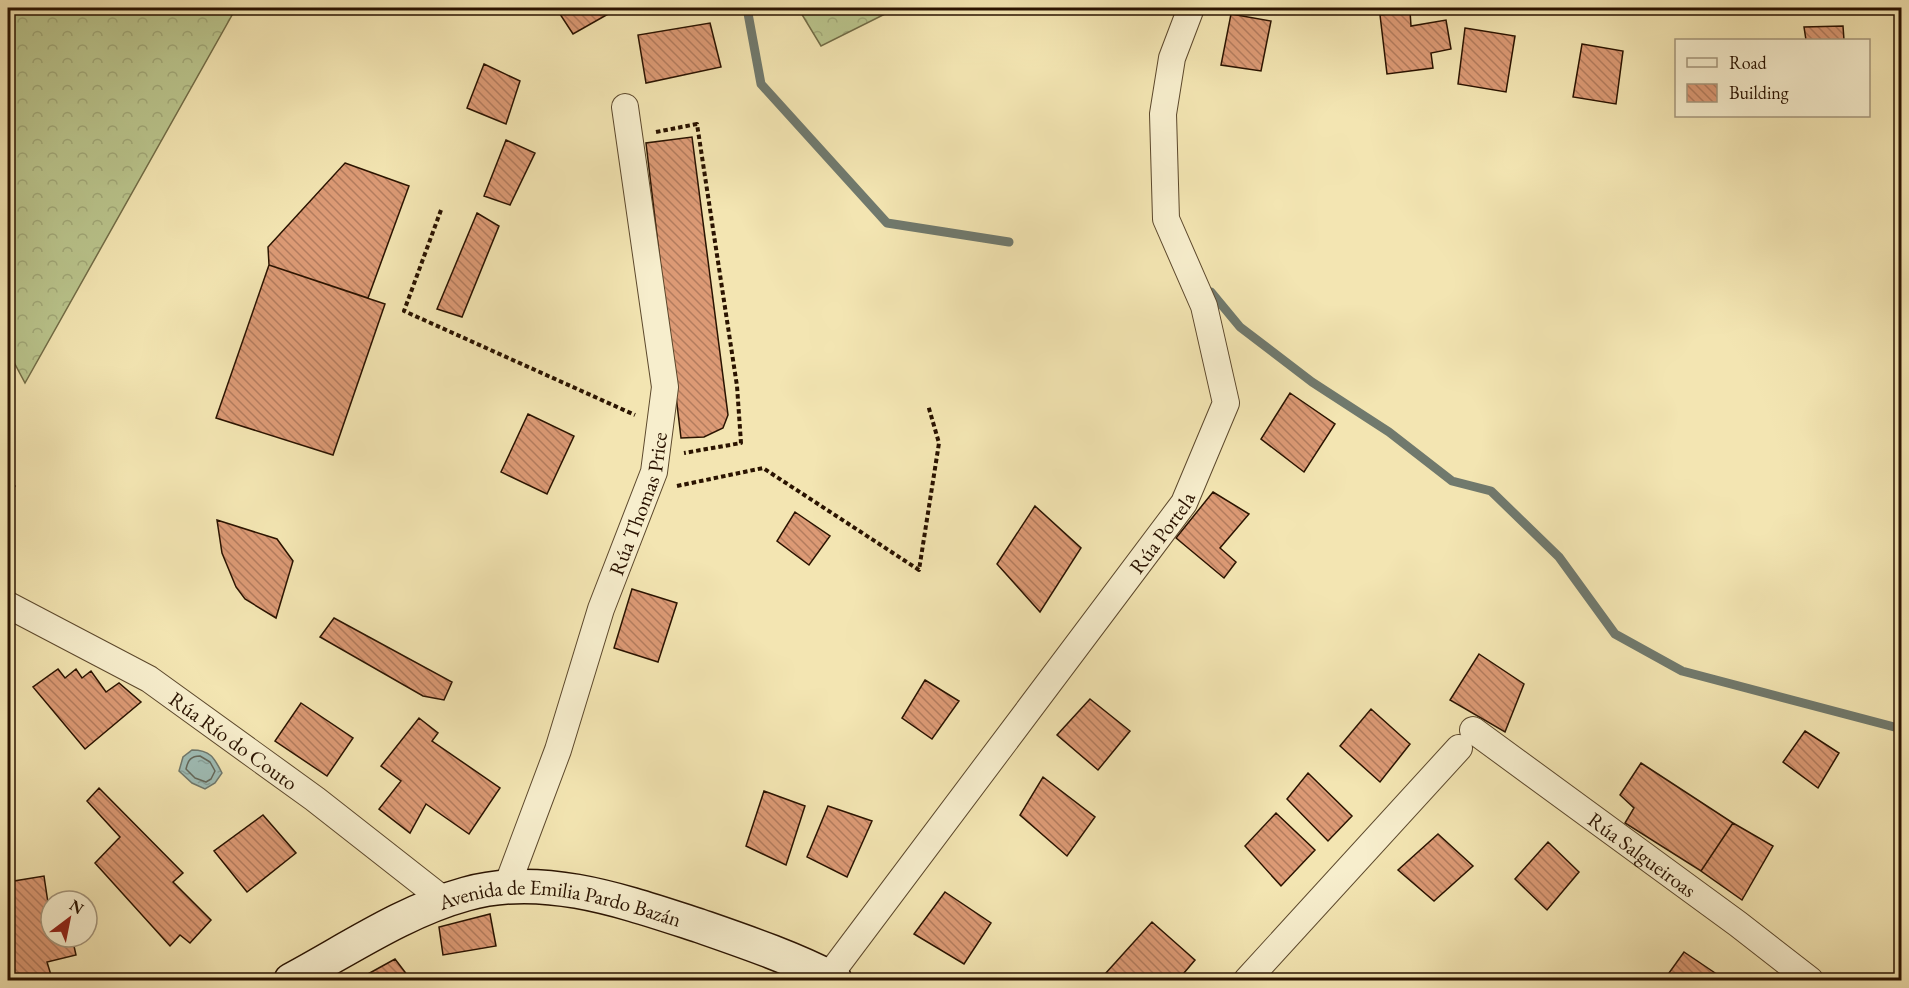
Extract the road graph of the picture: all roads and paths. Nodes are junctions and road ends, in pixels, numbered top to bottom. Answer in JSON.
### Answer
{"nodes":[{"id":1,"x":1191,"y":8,"type":"edge"},
{"id":2,"x":625,"y":106,"type":"dead end"},
{"id":3,"x":629,"y":138,"type":"junction"},
{"id":4,"x":441,"y":210,"type":"dead end"},
{"id":5,"x":928,"y":405,"type":"dead end"},
{"id":6,"x":660,"y":426,"type":"junction"},
{"id":7,"x":656,"y":458,"type":"junction"},
{"id":8,"x":647,"y":492,"type":"junction"},
{"id":9,"x":8,"y":604,"type":"edge"},
{"id":10,"x":507,"y":886,"type":"junction"},
{"id":11,"x":445,"y":901,"type":"junction"},
{"id":12,"x":832,"y":979,"type":"edge"},
{"id":13,"x":291,"y":981,"type":"edge"},
{"id":14,"x":1247,"y":981,"type":"edge"},
{"id":15,"x":1810,"y":981,"type":"edge"}],
"edges":[{"from":1,"to":12,"type":"street","name":"Rúa Portela"},
{"from":2,"to":3,"type":"street","name":"Rúa Thomas Price"},
{"from":3,"to":6,"type":"street","name":"Rúa Thomas Price"},
{"from":3,"to":7,"type":"path"},
{"from":4,"to":6,"type":"path"},
{"from":5,"to":8,"type":"path"},
{"from":6,"to":7,"type":"street","name":"Rúa Thomas Price"},
{"from":7,"to":8,"type":"street","name":"Rúa Thomas Price"},
{"from":8,"to":10,"type":"street","name":"Rúa Thomas Price"},
{"from":9,"to":11,"type":"street","name":"Rúa Río do Couto"},
{"from":10,"to":11,"type":"street","name":"Avenida de Emilia Pardo Bazán"},
{"from":10,"to":12,"type":"street","name":"Avenida de Emilia Pardo Bazán"},
{"from":11,"to":13,"type":"street","name":"Avenida de Emilia Pardo Bazán"},
{"from":14,"to":15,"type":"street","name":"Rúa Salgueiroas"}]}
